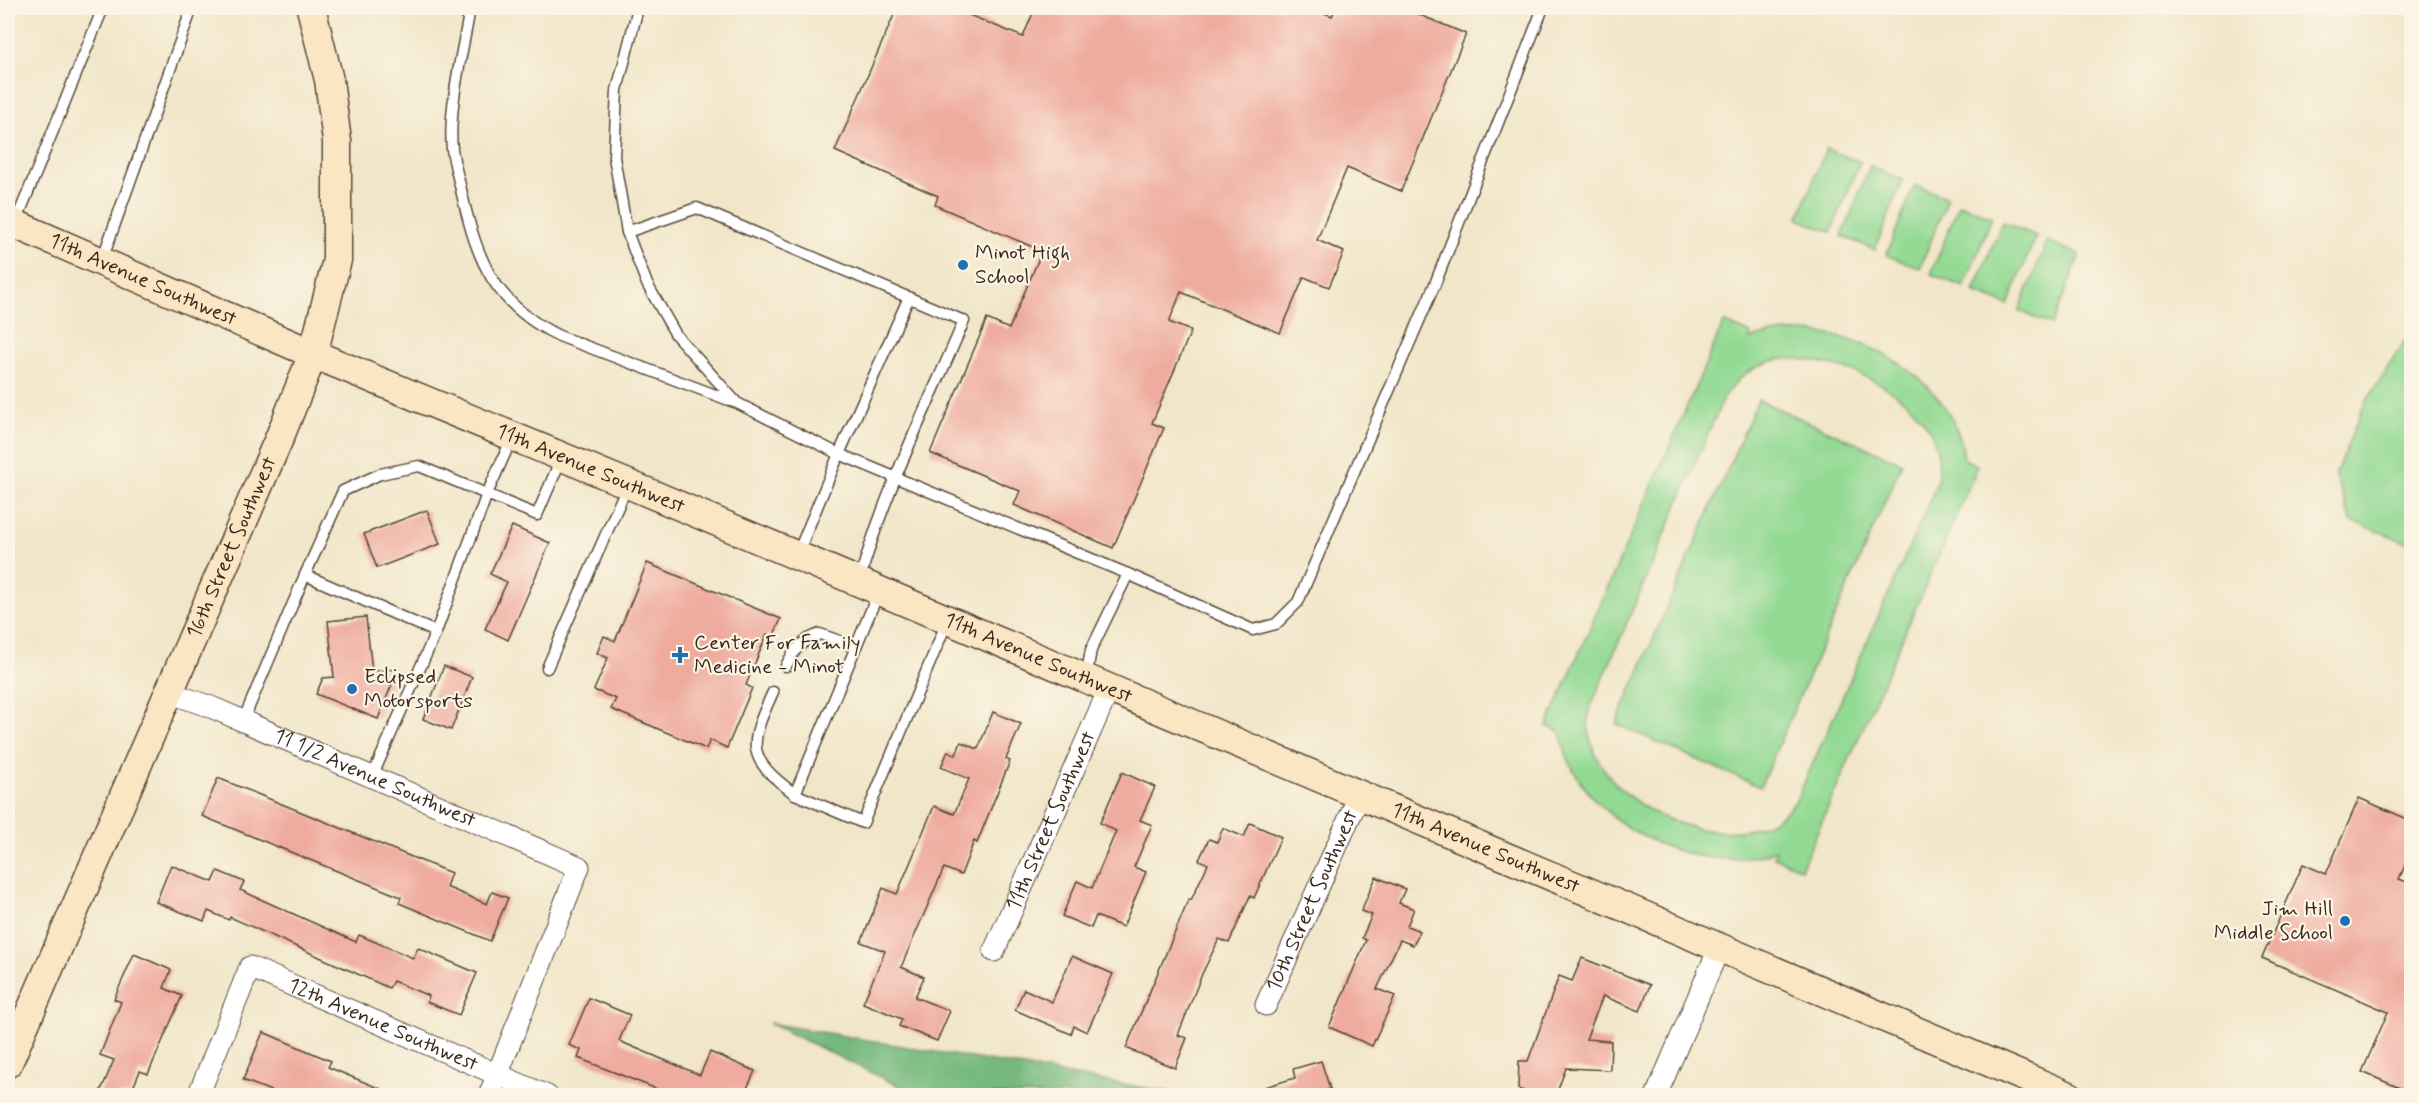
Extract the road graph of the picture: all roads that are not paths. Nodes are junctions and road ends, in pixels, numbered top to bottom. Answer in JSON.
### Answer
{"nodes":[{"id":1,"x":103,"y":8,"type":"edge"},
{"id":2,"x":192,"y":8,"type":"edge"},
{"id":3,"x":310,"y":8,"type":"edge"},
{"id":4,"x":470,"y":8,"type":"edge"},
{"id":5,"x":638,"y":8,"type":"edge"},
{"id":6,"x":1541,"y":8,"type":"edge"},
{"id":7,"x":11,"y":222,"type":"edge"},
{"id":8,"x":627,"y":232,"type":"junction"},
{"id":9,"x":102,"y":261,"type":"junction"},
{"id":10,"x":909,"y":297,"type":"junction"},
{"id":11,"x":314,"y":354,"type":"junction"},
{"id":12,"x":737,"y":403,"type":"junction"},
{"id":13,"x":512,"y":438,"type":"junction"},
{"id":14,"x":839,"y":454,"type":"junction"},
{"id":15,"x":561,"y":458,"type":"junction"},
{"id":16,"x":896,"y":477,"type":"junction"},
{"id":17,"x":628,"y":484,"type":"junction"},
{"id":18,"x":487,"y":494,"type":"junction"},
{"id":19,"x":797,"y":556,"type":"junction"},
{"id":20,"x":1128,"y":574,"type":"junction"},
{"id":21,"x":305,"y":575,"type":"junction"},
{"id":22,"x":869,"y":586,"type":"junction"},
{"id":23,"x":948,"y":620,"type":"junction"},
{"id":24,"x":436,"y":632,"type":"junction"},
{"id":25,"x":855,"y":647,"type":"junction"},
{"id":26,"x":786,"y":666,"type":"dead end"},
{"id":27,"x":547,"y":668,"type":"dead end"},
{"id":28,"x":1098,"y":684,"type":"junction"},
{"id":29,"x":168,"y":692,"type":"junction"},
{"id":30,"x":773,"y":693,"type":"dead end"},
{"id":31,"x":243,"y":721,"type":"junction"},
{"id":32,"x":372,"y":777,"type":"junction"},
{"id":33,"x":795,"y":794,"type":"junction"},
{"id":34,"x":1359,"y":796,"type":"junction"},
{"id":35,"x":1719,"y":948,"type":"junction"},
{"id":36,"x":994,"y":951,"type":"dead end"},
{"id":37,"x":1266,"y":1005,"type":"dead end"},
{"id":38,"x":8,"y":1063,"type":"edge"},
{"id":39,"x":497,"y":1074,"type":"junction"},
{"id":40,"x":198,"y":1095,"type":"edge"},
{"id":41,"x":489,"y":1095,"type":"edge"},
{"id":42,"x":547,"y":1095,"type":"edge"},
{"id":43,"x":1656,"y":1095,"type":"edge"},
{"id":44,"x":2069,"y":1095,"type":"edge"}],
"edges":[{"from":1,"to":7,"type":"lane"},
{"from":2,"to":9,"type":"lane"},
{"from":3,"to":11,"type":"street","name":"16th Street Southwest"},
{"from":4,"to":12,"type":"lane"},
{"from":5,"to":8,"type":"lane"},
{"from":6,"to":20,"type":"lane"},
{"from":7,"to":9,"type":"street","name":"11th Avenue Southwest"},
{"from":8,"to":10,"type":"lane"},
{"from":8,"to":12,"type":"lane"},
{"from":9,"to":11,"type":"street","name":"11th Avenue Southwest"},
{"from":10,"to":14,"type":"lane"},
{"from":10,"to":16,"type":"lane"},
{"from":11,"to":13,"type":"street","name":"11th Avenue Southwest"},
{"from":11,"to":29,"type":"street","name":"16th Street Southwest"},
{"from":12,"to":14,"type":"lane"},
{"from":13,"to":15,"type":"street","name":"11th Avenue Southwest"},
{"from":13,"to":18,"type":"lane"},
{"from":14,"to":16,"type":"lane"},
{"from":14,"to":19,"type":"lane"},
{"from":15,"to":17,"type":"street","name":"11th Avenue Southwest"},
{"from":15,"to":18,"type":"lane"},
{"from":16,"to":20,"type":"lane"},
{"from":16,"to":22,"type":"lane"},
{"from":17,"to":19,"type":"street","name":"11th Avenue Southwest"},
{"from":17,"to":27,"type":"lane"},
{"from":18,"to":21,"type":"lane"},
{"from":18,"to":24,"type":"lane"},
{"from":19,"to":22,"type":"street","name":"11th Avenue Southwest"},
{"from":20,"to":28,"type":"lane"},
{"from":21,"to":24,"type":"lane"},
{"from":21,"to":31,"type":"lane"},
{"from":22,"to":23,"type":"street","name":"11th Avenue Southwest"},
{"from":22,"to":25,"type":"lane"},
{"from":23,"to":28,"type":"street","name":"11th Avenue Southwest"},
{"from":23,"to":33,"type":"lane"},
{"from":24,"to":32,"type":"lane"},
{"from":25,"to":26,"type":"lane"},
{"from":25,"to":33,"type":"lane"},
{"from":28,"to":34,"type":"street","name":"11th Avenue Southwest"},
{"from":28,"to":36,"type":"street","name":"11th Street Southwest"},
{"from":29,"to":31,"type":"street","name":"11 1/2 Avenue Southwest"},
{"from":29,"to":38,"type":"street","name":"16th Street Southwest"},
{"from":30,"to":33,"type":"lane"},
{"from":31,"to":32,"type":"street","name":"11 1/2 Avenue Southwest"},
{"from":32,"to":39,"type":"street","name":"11 1/2 Avenue Southwest"},
{"from":34,"to":35,"type":"street","name":"11th Avenue Southwest"},
{"from":34,"to":37,"type":"street","name":"10th Street Southwest"},
{"from":35,"to":43,"type":"street"},
{"from":35,"to":44,"type":"street","name":"11th Avenue Southwest"},
{"from":39,"to":40,"type":"street","name":"12th Avenue Southwest"},
{"from":39,"to":41,"type":"street"},
{"from":39,"to":42,"type":"street","name":"12th Avenue Southwest"}]}
